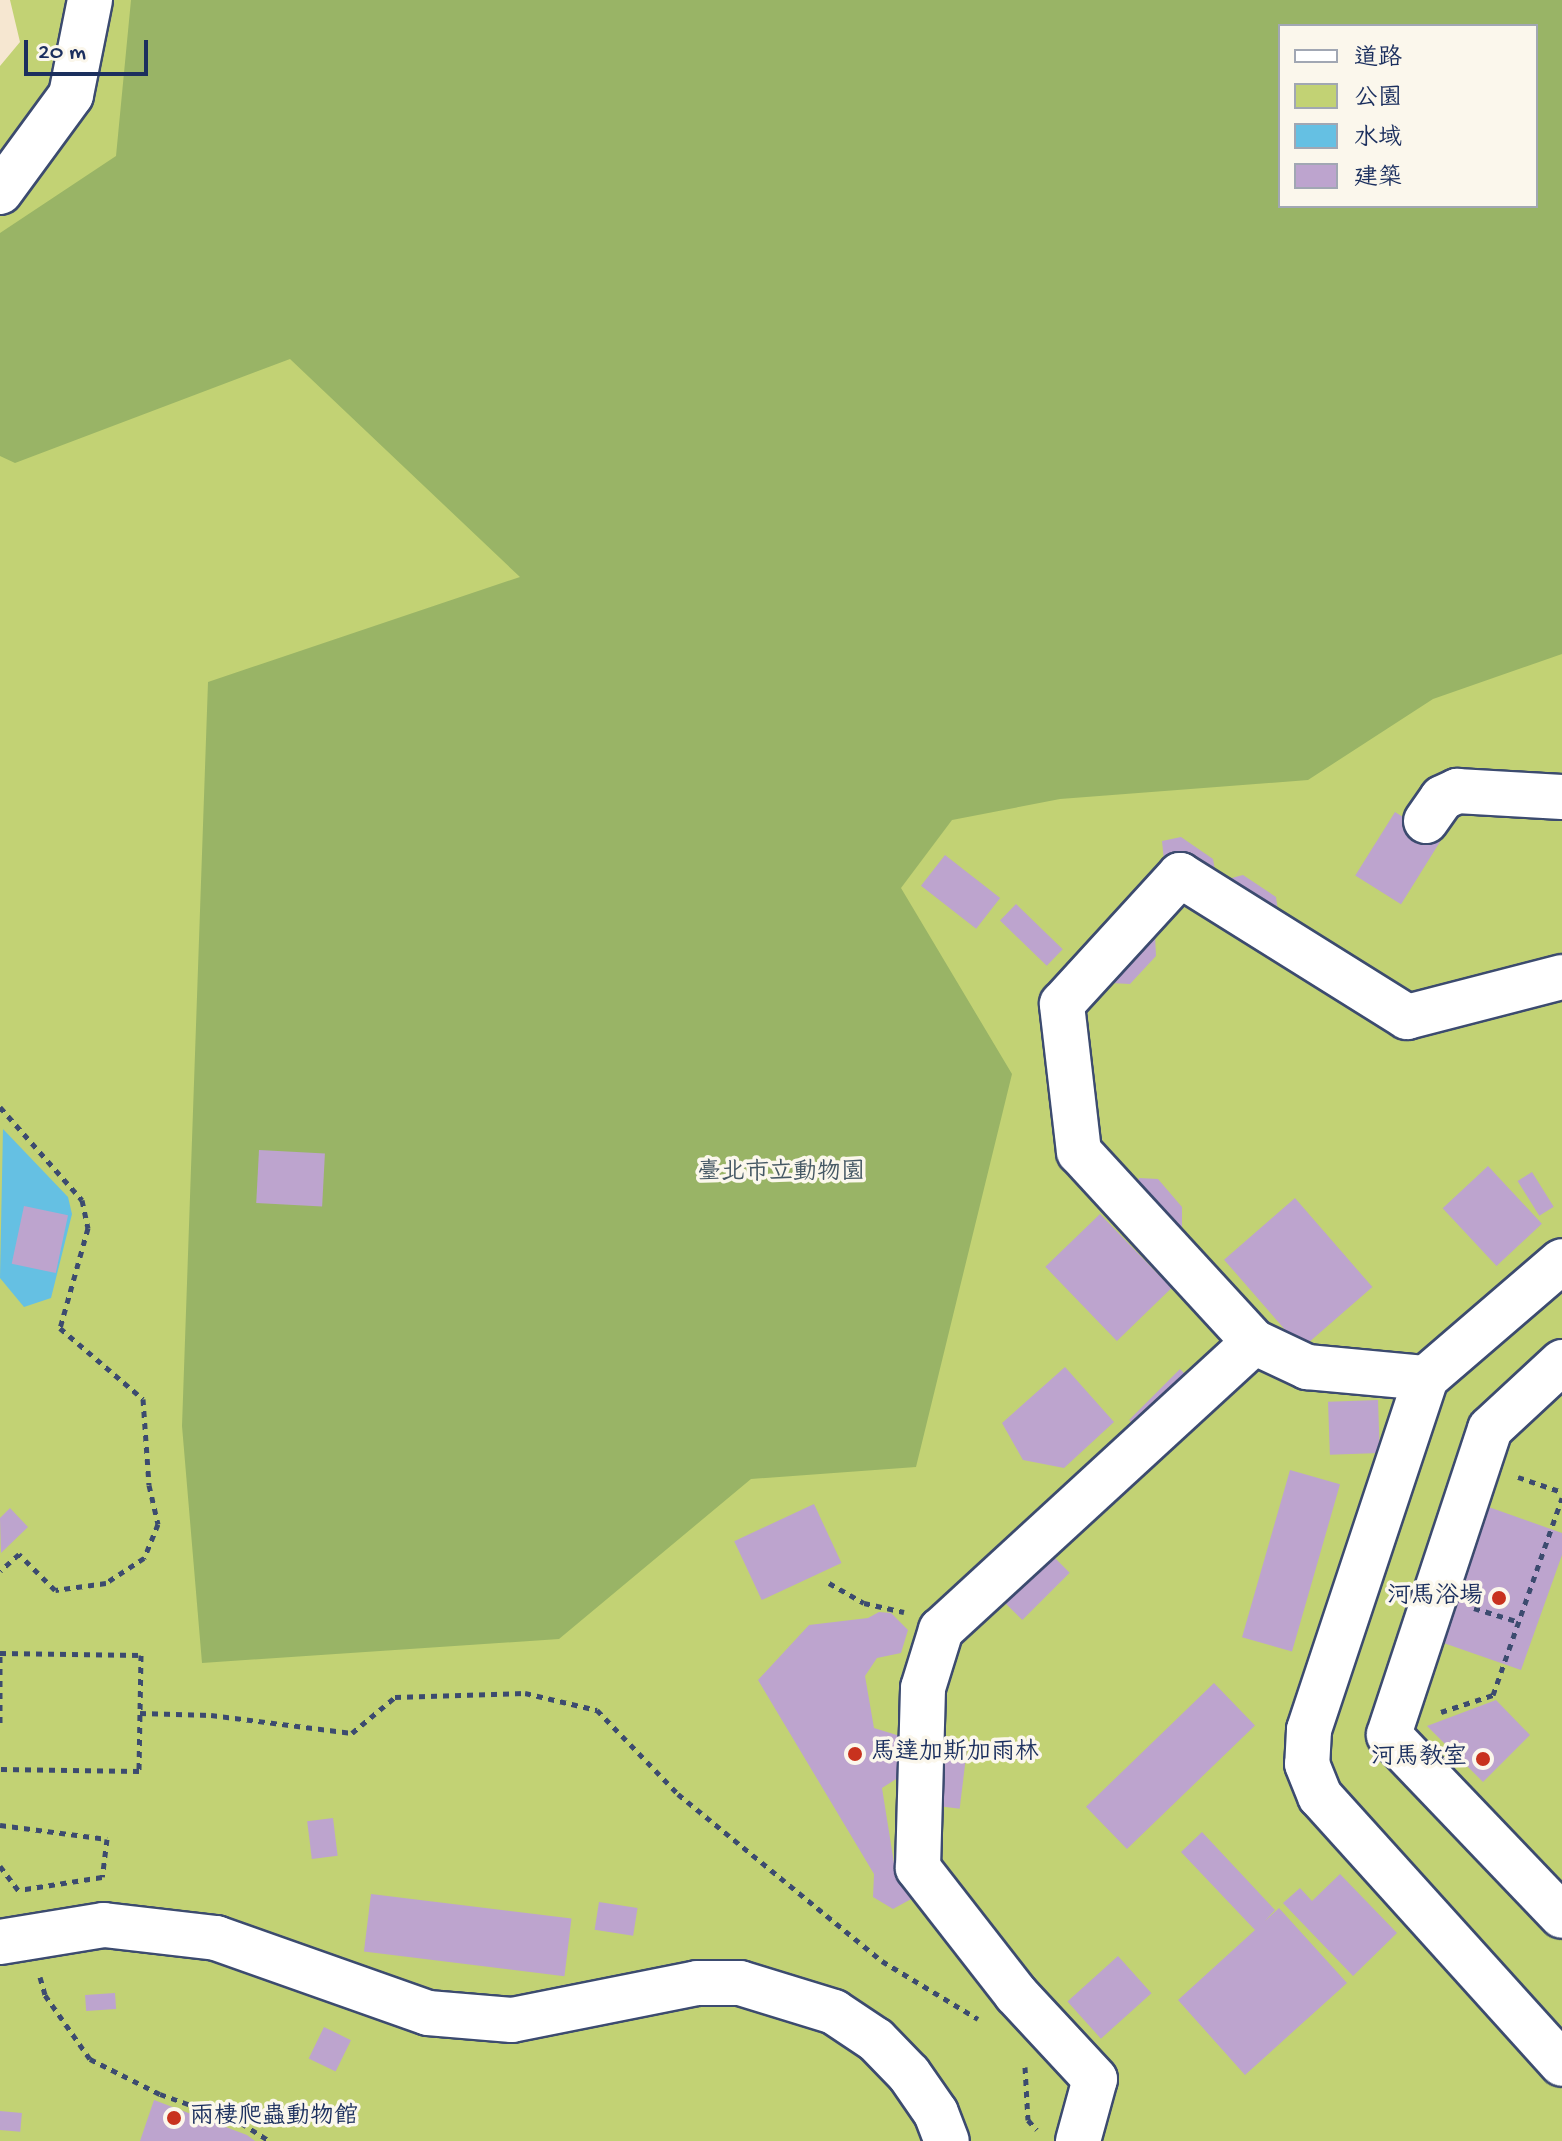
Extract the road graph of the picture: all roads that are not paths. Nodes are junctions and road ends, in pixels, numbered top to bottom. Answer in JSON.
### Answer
{"nodes":[{"id":1,"x":90,"y":0,"type":"edge"},
{"id":2,"x":0,"y":192,"type":"edge"},
{"id":3,"x":1562,"y":797,"type":"edge"},
{"id":4,"x":1426,"y":821,"type":"dead end"},
{"id":5,"x":1562,"y":977,"type":"edge"},
{"id":6,"x":1562,"y":1261,"type":"edge"},
{"id":7,"x":1254,"y":1342,"type":"junction"},
{"id":8,"x":1562,"y":1362,"type":"edge"},
{"id":9,"x":1426,"y":1378,"type":"junction"},
{"id":10,"x":1562,"y":1916,"type":"edge"},
{"id":11,"x":0,"y":1942,"type":"edge"},
{"id":12,"x":1562,"y":2064,"type":"edge"},
{"id":13,"x":947,"y":2141,"type":"edge"},
{"id":14,"x":1078,"y":2141,"type":"edge"}],
"edges":[{"from":1,"to":2,"type":"street"},
{"from":3,"to":4,"type":"street"},
{"from":5,"to":7,"type":"street"},
{"from":6,"to":9,"type":"street"},
{"from":7,"to":9,"type":"street"},
{"from":7,"to":14,"type":"street"},
{"from":8,"to":10,"type":"street"},
{"from":9,"to":12,"type":"street"},
{"from":11,"to":13,"type":"street"}]}
